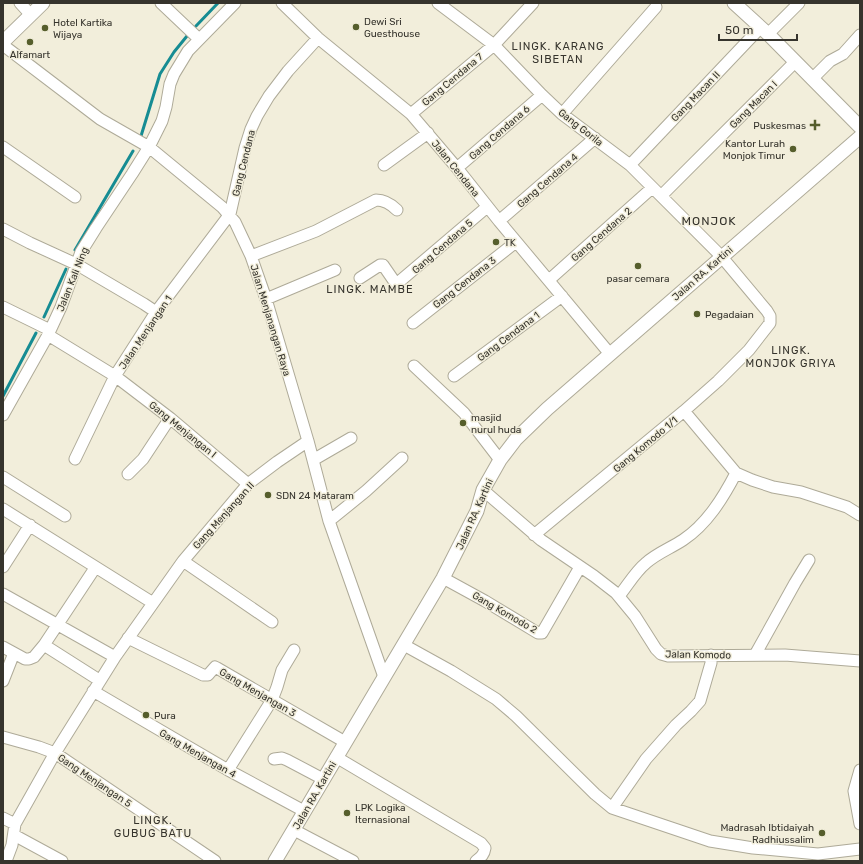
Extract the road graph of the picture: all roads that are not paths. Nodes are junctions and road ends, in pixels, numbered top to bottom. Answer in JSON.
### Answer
{"nodes":[{"id":1,"x":20,"y":3,"type":"edge"},
{"id":2,"x":43,"y":3,"type":"edge"},
{"id":3,"x":161,"y":3,"type":"edge"},
{"id":4,"x":235,"y":3,"type":"edge"},
{"id":5,"x":282,"y":3,"type":"edge"},
{"id":6,"x":438,"y":3,"type":"edge"},
{"id":7,"x":533,"y":3,"type":"edge"},
{"id":8,"x":734,"y":3,"type":"edge"},
{"id":9,"x":799,"y":3,"type":"edge"},
{"id":10,"x":656,"y":7,"type":"dead end"},
{"id":11,"x":30,"y":14,"type":"junction"},
{"id":12,"x":764,"y":31,"type":"junction"},
{"id":13,"x":860,"y":35,"type":"edge"},
{"id":14,"x":198,"y":37,"type":"junction"},
{"id":15,"x":318,"y":38,"type":"junction"},
{"id":16,"x":3,"y":44,"type":"edge"},
{"id":17,"x":494,"y":45,"type":"junction"},
{"id":18,"x":795,"y":62,"type":"junction"},
{"id":19,"x":812,"y":79,"type":"junction"},
{"id":20,"x":542,"y":95,"type":"junction"},
{"id":21,"x":411,"y":114,"type":"junction"},
{"id":22,"x":562,"y":114,"type":"junction"},
{"id":23,"x":860,"y":126,"type":"edge"},
{"id":24,"x":428,"y":133,"type":"junction"},
{"id":25,"x":860,"y":137,"type":"edge"},
{"id":26,"x":595,"y":138,"type":"junction"},
{"id":27,"x":3,"y":147,"type":"edge"},
{"id":28,"x":149,"y":147,"type":"junction"},
{"id":29,"x":384,"y":165,"type":"dead end"},
{"id":30,"x":630,"y":165,"type":"junction"},
{"id":31,"x":457,"y":168,"type":"junction"},
{"id":32,"x":652,"y":188,"type":"junction"},
{"id":33,"x":661,"y":196,"type":"junction"},
{"id":34,"x":75,"y":197,"type":"dead end"},
{"id":35,"x":487,"y":207,"type":"junction"},
{"id":36,"x":397,"y":210,"type":"dead end"},
{"id":37,"x":230,"y":214,"type":"junction"},
{"id":38,"x":498,"y":221,"type":"junction"},
{"id":39,"x":3,"y":229,"type":"edge"},
{"id":40,"x":516,"y":242,"type":"junction"},
{"id":41,"x":251,"y":256,"type":"junction"},
{"id":42,"x":721,"y":256,"type":"junction"},
{"id":43,"x":76,"y":264,"type":"junction"},
{"id":44,"x":335,"y":270,"type":"dead end"},
{"id":45,"x":360,"y":278,"type":"dead end"},
{"id":46,"x":549,"y":280,"type":"junction"},
{"id":47,"x":562,"y":296,"type":"junction"},
{"id":48,"x":266,"y":299,"type":"junction"},
{"id":49,"x":3,"y":307,"type":"edge"},
{"id":50,"x":156,"y":312,"type":"junction"},
{"id":51,"x":413,"y":323,"type":"dead end"},
{"id":52,"x":49,"y":333,"type":"junction"},
{"id":53,"x":610,"y":354,"type":"junction"},
{"id":54,"x":414,"y":366,"type":"dead end"},
{"id":55,"x":115,"y":376,"type":"junction"},
{"id":56,"x":454,"y":376,"type":"dead end"},
{"id":57,"x":684,"y":411,"type":"junction"},
{"id":58,"x":3,"y":415,"type":"edge"},
{"id":59,"x":170,"y":418,"type":"junction"},
{"id":60,"x":351,"y":438,"type":"dead end"},
{"id":61,"x":308,"y":440,"type":"junction"},
{"id":62,"x":402,"y":458,"type":"dead end"},
{"id":63,"x":75,"y":459,"type":"dead end"},
{"id":64,"x":313,"y":460,"type":"junction"},
{"id":65,"x":500,"y":460,"type":"junction"},
{"id":66,"x":736,"y":472,"type":"junction"},
{"id":67,"x":128,"y":474,"type":"dead end"},
{"id":68,"x":3,"y":477,"type":"edge"},
{"id":69,"x":248,"y":484,"type":"junction"},
{"id":70,"x":483,"y":490,"type":"junction"},
{"id":71,"x":3,"y":509,"type":"edge"},
{"id":72,"x":860,"y":515,"type":"edge"},
{"id":73,"x":65,"y":516,"type":"dead end"},
{"id":74,"x":329,"y":521,"type":"junction"},
{"id":75,"x":30,"y":525,"type":"junction"},
{"id":76,"x":534,"y":535,"type":"junction"},
{"id":77,"x":809,"y":560,"type":"dead end"},
{"id":78,"x":183,"y":561,"type":"junction"},
{"id":79,"x":3,"y":567,"type":"edge"},
{"id":80,"x":580,"y":567,"type":"junction"},
{"id":81,"x":96,"y":568,"type":"junction"},
{"id":82,"x":443,"y":578,"type":"junction"},
{"id":83,"x":3,"y":594,"type":"edge"},
{"id":84,"x":619,"y":596,"type":"junction"},
{"id":85,"x":153,"y":603,"type":"junction"},
{"id":86,"x":272,"y":622,"type":"dead end"},
{"id":87,"x":58,"y":624,"type":"junction"},
{"id":88,"x":128,"y":638,"type":"junction"},
{"id":89,"x":44,"y":645,"type":"junction"},
{"id":90,"x":404,"y":645,"type":"junction"},
{"id":91,"x":3,"y":647,"type":"edge"},
{"id":92,"x":294,"y":650,"type":"dead end"},
{"id":93,"x":14,"y":652,"type":"junction"},
{"id":94,"x":711,"y":655,"type":"junction"},
{"id":95,"x":755,"y":655,"type":"junction"},
{"id":96,"x":115,"y":657,"type":"junction"},
{"id":97,"x":860,"y":661,"type":"edge"},
{"id":98,"x":384,"y":677,"type":"junction"},
{"id":99,"x":100,"y":680,"type":"junction"},
{"id":100,"x":3,"y":681,"type":"edge"},
{"id":101,"x":93,"y":692,"type":"junction"},
{"id":102,"x":272,"y":700,"type":"junction"},
{"id":103,"x":3,"y":737,"type":"edge"},
{"id":104,"x":345,"y":742,"type":"junction"},
{"id":105,"x":55,"y":753,"type":"junction"},
{"id":106,"x":336,"y":756,"type":"junction"},
{"id":107,"x":274,"y":759,"type":"dead end"},
{"id":108,"x":228,"y":770,"type":"junction"},
{"id":109,"x":860,"y":770,"type":"edge"},
{"id":110,"x":323,"y":779,"type":"junction"},
{"id":111,"x":612,"y":808,"type":"junction"},
{"id":112,"x":304,"y":811,"type":"junction"},
{"id":113,"x":3,"y":818,"type":"edge"},
{"id":114,"x":15,"y":824,"type":"junction"},
{"id":115,"x":860,"y":824,"type":"edge"},
{"id":116,"x":294,"y":830,"type":"junction"},
{"id":117,"x":14,"y":836,"type":"junction"},
{"id":118,"x":860,"y":849,"type":"edge"},
{"id":119,"x":6,"y":861,"type":"edge"},
{"id":120,"x":62,"y":861,"type":"edge"},
{"id":121,"x":215,"y":861,"type":"edge"},
{"id":122,"x":275,"y":861,"type":"edge"},
{"id":123,"x":353,"y":861,"type":"edge"},
{"id":124,"x":476,"y":861,"type":"edge"}],
"edges":[{"from":1,"to":11,"type":"street"},
{"from":2,"to":11,"type":"street"},
{"from":3,"to":14,"type":"street"},
{"from":4,"to":14,"type":"street","name":"Jalan Kali Ning"},
{"from":5,"to":15,"type":"street","name":"Jalan Cendana"},
{"from":6,"to":17,"type":"street","name":"Gang Gorila"},
{"from":7,"to":17,"type":"street","name":"Gang Cendana 7"},
{"from":8,"to":12,"type":"street"},
{"from":9,"to":12,"type":"street","name":"Gang Macan II"},
{"from":10,"to":22,"type":"street"},
{"from":11,"to":16,"type":"street"},
{"from":12,"to":18,"type":"street"},
{"from":12,"to":30,"type":"street","name":"Gang Macan II"},
{"from":13,"to":19,"type":"street"},
{"from":14,"to":28,"type":"street","name":"Jalan Kali Ning"},
{"from":15,"to":21,"type":"street","name":"Jalan Cendana"},
{"from":15,"to":37,"type":"street","name":"Gang Cendana"},
{"from":16,"to":28,"type":"street","name":"Jalan Menjanangan Raya"},
{"from":17,"to":20,"type":"street","name":"Gang Gorila"},
{"from":17,"to":21,"type":"street","name":"Gang Cendana 7"},
{"from":18,"to":19,"type":"street"},
{"from":18,"to":33,"type":"street","name":"Gang Macan I"},
{"from":19,"to":23,"type":"street"},
{"from":20,"to":22,"type":"street","name":"Gang Gorila"},
{"from":20,"to":31,"type":"street","name":"Gang Cendana 6"},
{"from":21,"to":24,"type":"street","name":"Jalan Cendana"},
{"from":22,"to":26,"type":"street","name":"Gang Gorila"},
{"from":24,"to":29,"type":"street"},
{"from":24,"to":31,"type":"street","name":"Jalan Cendana"},
{"from":25,"to":42,"type":"street","name":"Jalan RA. Kartini"},
{"from":26,"to":30,"type":"street","name":"Gang Gorila"},
{"from":26,"to":38,"type":"street","name":"Gang Cendana 4"},
{"from":27,"to":34,"type":"street"},
{"from":28,"to":37,"type":"street","name":"Jalan Menjanangan Raya"},
{"from":28,"to":43,"type":"street","name":"Jalan Kali Ning"},
{"from":30,"to":32,"type":"street","name":"Gang Gorila"},
{"from":31,"to":35,"type":"street","name":"Jalan Cendana"},
{"from":32,"to":33,"type":"street","name":"Gang Gorila"},
{"from":32,"to":46,"type":"street","name":"Gang Cendana 2"},
{"from":33,"to":42,"type":"street","name":"Gang Gorila"},
{"from":35,"to":38,"type":"street","name":"Jalan Cendana"},
{"from":35,"to":45,"type":"street","name":"Gang Cendana 5"},
{"from":36,"to":41,"type":"street"},
{"from":37,"to":41,"type":"street","name":"Jalan Menjanangan Raya"},
{"from":37,"to":50,"type":"street","name":"Jalan Menjangan 1"},
{"from":38,"to":40,"type":"street","name":"Jalan Cendana"},
{"from":39,"to":43,"type":"street"},
{"from":40,"to":46,"type":"street","name":"Jalan Cendana"},
{"from":40,"to":51,"type":"street","name":"Gang Cendana 3"},
{"from":41,"to":48,"type":"street","name":"Jalan Menjanangan Raya"},
{"from":42,"to":53,"type":"street","name":"Jalan RA. Kartini"},
{"from":42,"to":57,"type":"street","name":"Gang Gorila"},
{"from":43,"to":50,"type":"street"},
{"from":43,"to":52,"type":"street","name":"Jalan Kali Ning"},
{"from":44,"to":48,"type":"street"},
{"from":46,"to":47,"type":"street","name":"Jalan Cendana"},
{"from":47,"to":53,"type":"street","name":"Jalan Cendana"},
{"from":47,"to":56,"type":"street","name":"Gang Cendana 1"},
{"from":48,"to":61,"type":"street","name":"Jalan Menjanangan Raya"},
{"from":49,"to":52,"type":"street","name":"Gang Menjangan I"},
{"from":50,"to":55,"type":"street","name":"Jalan Menjangan 1"},
{"from":52,"to":55,"type":"street","name":"Gang Menjangan I"},
{"from":52,"to":58,"type":"street","name":"Jalan Kali Ning"},
{"from":53,"to":65,"type":"street","name":"Jalan RA. Kartini"},
{"from":54,"to":65,"type":"street"},
{"from":55,"to":59,"type":"street","name":"Gang Menjangan I"},
{"from":55,"to":63,"type":"street","name":"Jalan Menjangan 1"},
{"from":57,"to":66,"type":"street","name":"Gang Komodo 1/1"},
{"from":57,"to":76,"type":"street","name":"Gang Komodo 1/1"},
{"from":59,"to":67,"type":"street"},
{"from":59,"to":69,"type":"street","name":"Gang Menjangan I"},
{"from":60,"to":64,"type":"street"},
{"from":61,"to":64,"type":"street","name":"Jalan Menjanangan Raya"},
{"from":61,"to":69,"type":"street","name":"Gang Menjangan II"},
{"from":62,"to":74,"type":"street"},
{"from":64,"to":74,"type":"street","name":"Jalan Menjanangan Raya"},
{"from":65,"to":70,"type":"street","name":"Jalan RA. Kartini"},
{"from":66,"to":72,"type":"street","name":"Gang Komodo 1/1"},
{"from":66,"to":84,"type":"street"},
{"from":68,"to":73,"type":"street"},
{"from":69,"to":78,"type":"street","name":"Gang Menjangan II"},
{"from":70,"to":76,"type":"street","name":"Jalan Komodo"},
{"from":70,"to":82,"type":"street","name":"Jalan RA. Kartini"},
{"from":71,"to":75,"type":"street"},
{"from":74,"to":98,"type":"street","name":"Jalan Menjanangan Raya"},
{"from":75,"to":79,"type":"street"},
{"from":75,"to":81,"type":"street"},
{"from":76,"to":80,"type":"street","name":"Jalan Komodo"},
{"from":77,"to":95,"type":"street"},
{"from":78,"to":85,"type":"street","name":"Gang Menjangan II"},
{"from":78,"to":86,"type":"street"},
{"from":80,"to":82,"type":"street","name":"Gang Komodo 2"},
{"from":80,"to":84,"type":"street","name":"Jalan Komodo"},
{"from":81,"to":85,"type":"street"},
{"from":81,"to":87,"type":"street"},
{"from":82,"to":90,"type":"street","name":"Jalan RA. Kartini"},
{"from":83,"to":87,"type":"street"},
{"from":84,"to":94,"type":"street","name":"Jalan Komodo"},
{"from":85,"to":88,"type":"street","name":"Gang Menjangan II"},
{"from":87,"to":89,"type":"street"},
{"from":87,"to":96,"type":"street"},
{"from":88,"to":96,"type":"street","name":"Gang Menjangan II"},
{"from":88,"to":102,"type":"street","name":"Gang Menjangan 3"},
{"from":89,"to":93,"type":"street"},
{"from":89,"to":99,"type":"street"},
{"from":90,"to":98,"type":"street","name":"Jalan RA. Kartini"},
{"from":90,"to":111,"type":"street"},
{"from":91,"to":93,"type":"street"},
{"from":92,"to":102,"type":"street"},
{"from":93,"to":100,"type":"street"},
{"from":94,"to":95,"type":"street","name":"Jalan Komodo"},
{"from":94,"to":111,"type":"street"},
{"from":95,"to":97,"type":"street","name":"Jalan Komodo"},
{"from":96,"to":99,"type":"street","name":"Gang Menjangan II"},
{"from":98,"to":104,"type":"street","name":"Jalan RA. Kartini"},
{"from":99,"to":101,"type":"street","name":"Gang Menjangan II"},
{"from":101,"to":105,"type":"street","name":"Gang Menjangan II"},
{"from":101,"to":108,"type":"street","name":"Gang Menjangan 4"},
{"from":102,"to":104,"type":"street","name":"Gang Menjangan 3"},
{"from":102,"to":108,"type":"street"},
{"from":103,"to":105,"type":"street","name":"Gang Menjangan 5"},
{"from":104,"to":106,"type":"street","name":"Jalan RA. Kartini"},
{"from":105,"to":114,"type":"street","name":"Gang Menjangan II"},
{"from":105,"to":121,"type":"street","name":"Gang Menjangan 5"},
{"from":106,"to":110,"type":"street","name":"Jalan RA. Kartini"},
{"from":106,"to":124,"type":"street"},
{"from":107,"to":110,"type":"street"},
{"from":108,"to":112,"type":"street","name":"Gang Menjangan 4"},
{"from":109,"to":115,"type":"street"},
{"from":110,"to":112,"type":"street","name":"Jalan RA. Kartini"},
{"from":111,"to":118,"type":"street"},
{"from":112,"to":116,"type":"street","name":"Jalan RA. Kartini"},
{"from":113,"to":114,"type":"street"},
{"from":114,"to":117,"type":"street"},
{"from":116,"to":122,"type":"street","name":"Jalan RA. Kartini"},
{"from":116,"to":123,"type":"street"},
{"from":117,"to":119,"type":"street"},
{"from":117,"to":120,"type":"street"}]}
